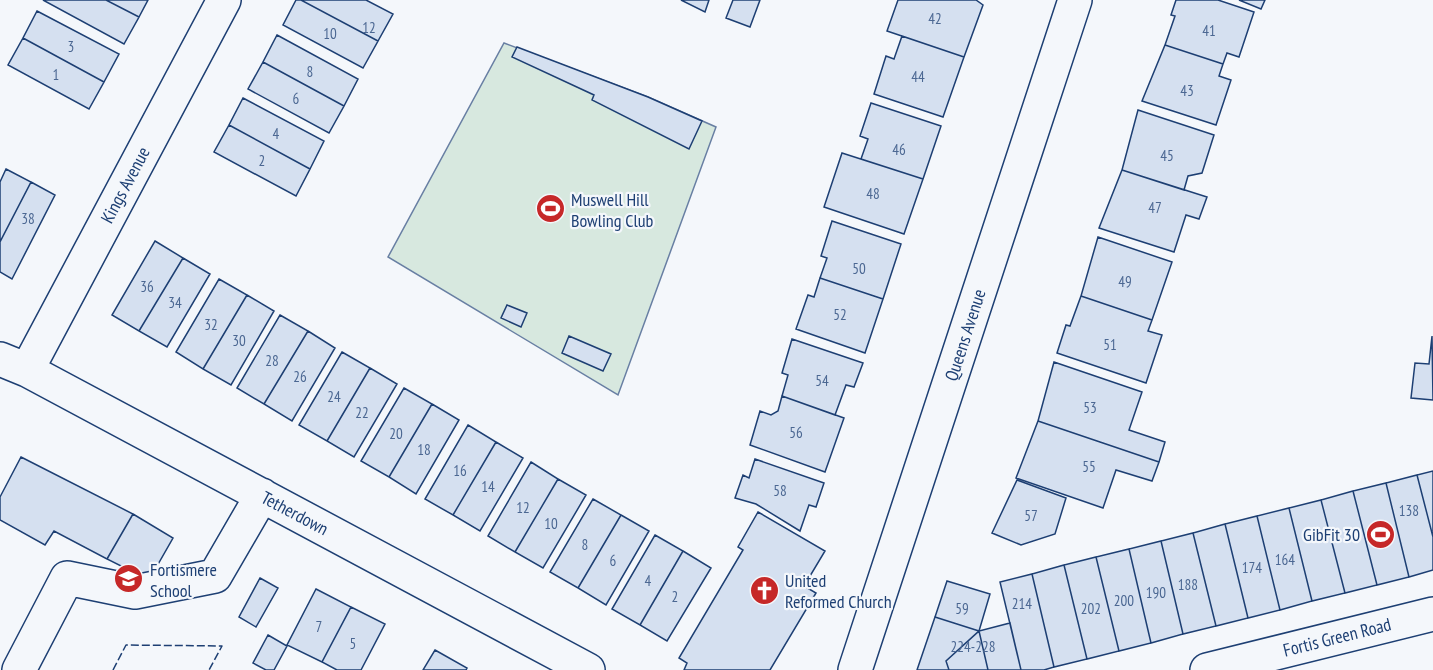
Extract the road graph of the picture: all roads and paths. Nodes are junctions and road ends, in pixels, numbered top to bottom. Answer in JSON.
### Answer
{"nodes":[{"id":1,"x":224,"y":0,"type":"edge"},
{"id":2,"x":1075,"y":0,"type":"edge"},
{"id":3,"x":14,"y":364,"type":"edge"},
{"id":4,"x":262,"y":495,"type":"junction"},
{"id":5,"x":1433,"y":614,"type":"edge"},
{"id":6,"x":1243,"y":665,"type":"edge"},
{"id":7,"x":19,"y":670,"type":"edge"},
{"id":8,"x":588,"y":670,"type":"edge"},
{"id":9,"x":855,"y":670,"type":"edge"},
{"id":10,"x":1207,"y":670,"type":"edge"}],
"edges":[{"from":1,"to":3,"type":"street","name":"Kings Avenue"},
{"from":2,"to":9,"type":"street","name":"Queens Avenue"},
{"from":3,"to":4,"type":"street","name":"Tetherdown"},
{"from":4,"to":7,"type":"street"},
{"from":4,"to":8,"type":"street","name":"Tetherdown"},
{"from":5,"to":6,"type":"street","name":"Fortis Green Road"},
{"from":6,"to":10,"type":"street","name":"Fortis Green Road"}]}
